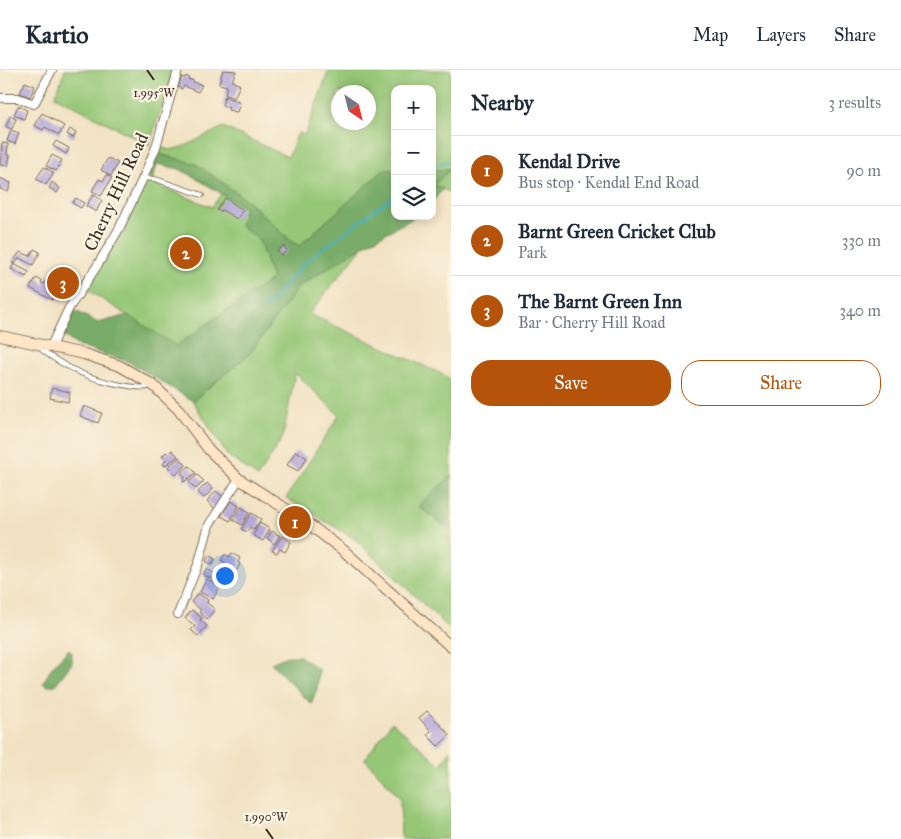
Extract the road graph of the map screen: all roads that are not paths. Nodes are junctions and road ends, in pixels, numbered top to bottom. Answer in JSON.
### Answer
{"nodes":[{"id":1,"x":52,"y":70,"type":"edge"},
{"id":2,"x":178,"y":70,"type":"edge"},
{"id":3,"x":0,"y":98,"type":"edge"},
{"id":4,"x":143,"y":178,"type":"junction"},
{"id":5,"x":202,"y":195,"type":"dead end"},
{"id":6,"x":0,"y":336,"type":"edge"},
{"id":7,"x":36,"y":343,"type":"junction"},
{"id":8,"x":51,"y":346,"type":"junction"},
{"id":9,"x":153,"y":385,"type":"junction"},
{"id":10,"x":239,"y":479,"type":"junction"},
{"id":11,"x":178,"y":614,"type":"dead end"},
{"id":12,"x":451,"y":647,"type":"edge"}],
"edges":[{"from":1,"to":3,"type":"street"},
{"from":2,"to":4,"type":"street","name":"Cherry Hill Road"},
{"from":4,"to":5,"type":"lane"},
{"from":4,"to":8,"type":"street","name":"Cherry Hill Road"},
{"from":6,"to":7,"type":"main road"},
{"from":7,"to":8,"type":"main road"},
{"from":7,"to":9,"type":"lane"},
{"from":8,"to":9,"type":"main road"},
{"from":9,"to":10,"type":"main road"},
{"from":10,"to":11,"type":"street"},
{"from":10,"to":12,"type":"main road"}]}
